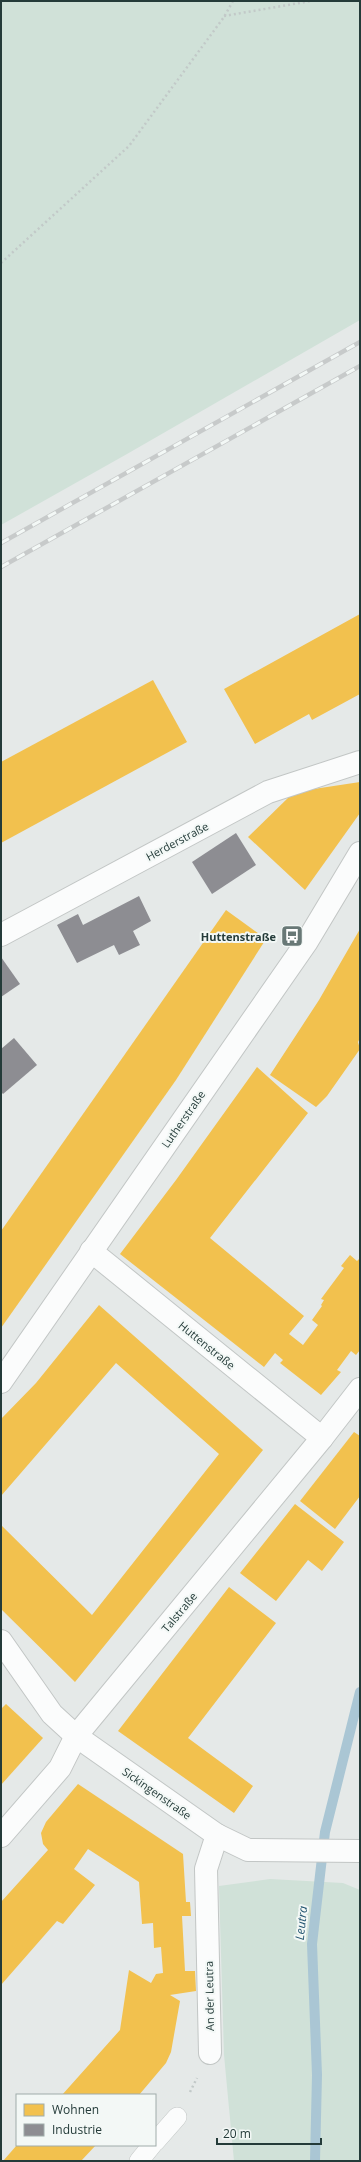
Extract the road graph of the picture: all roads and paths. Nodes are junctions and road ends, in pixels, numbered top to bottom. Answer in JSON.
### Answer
{"nodes":[{"id":1,"x":233,"y":1,"type":"edge"},
{"id":2,"x":311,"y":1,"type":"edge"},
{"id":3,"x":224,"y":16,"type":"junction"},
{"id":4,"x":1,"y":264,"type":"edge"},
{"id":5,"x":360,"y":762,"type":"edge"},
{"id":6,"x":360,"y":853,"type":"edge"},
{"id":7,"x":1,"y":935,"type":"edge"},
{"id":8,"x":91,"y":1252,"type":"junction"},
{"id":9,"x":1,"y":1382,"type":"edge"},
{"id":10,"x":360,"y":1389,"type":"edge"},
{"id":11,"x":322,"y":1438,"type":"junction"},
{"id":12,"x":1,"y":1641,"type":"edge"},
{"id":13,"x":76,"y":1736,"type":"junction"},
{"id":14,"x":217,"y":1835,"type":"junction"},
{"id":15,"x":1,"y":1836,"type":"edge"},
{"id":16,"x":360,"y":1851,"type":"edge"},
{"id":17,"x":210,"y":2053,"type":"joint"},
{"id":18,"x":177,"y":2117,"type":"joint"},
{"id":19,"x":156,"y":2141,"type":"edge"},
{"id":20,"x":151,"y":2146,"type":"edge"},
{"id":21,"x":139,"y":2161,"type":"edge"}],
"edges":[{"from":1,"to":3,"type":"path"},
{"from":2,"to":3,"type":"path"},
{"from":3,"to":4,"type":"path"},
{"from":5,"to":7,"type":"street","name":"Herderstraße"},
{"from":6,"to":8,"type":"street","name":"Lutherstraße"},
{"from":8,"to":9,"type":"street","name":"Lutherstraße"},
{"from":8,"to":11,"type":"street","name":"Huttenstraße"},
{"from":10,"to":11,"type":"street","name":"Talstraße"},
{"from":11,"to":13,"type":"street","name":"Talstraße"},
{"from":12,"to":13,"type":"street","name":"Sickingenstraße"},
{"from":13,"to":14,"type":"street","name":"Sickingenstraße"},
{"from":13,"to":15,"type":"street","name":"Talstraße"},
{"from":14,"to":16,"type":"street","name":"Sickingenstraße"},
{"from":14,"to":17,"type":"street","name":"An der Leutra"},
{"from":17,"to":18,"type":"path"},
{"from":18,"to":19,"type":"lane"},
{"from":20,"to":21,"type":"lane"}]}
